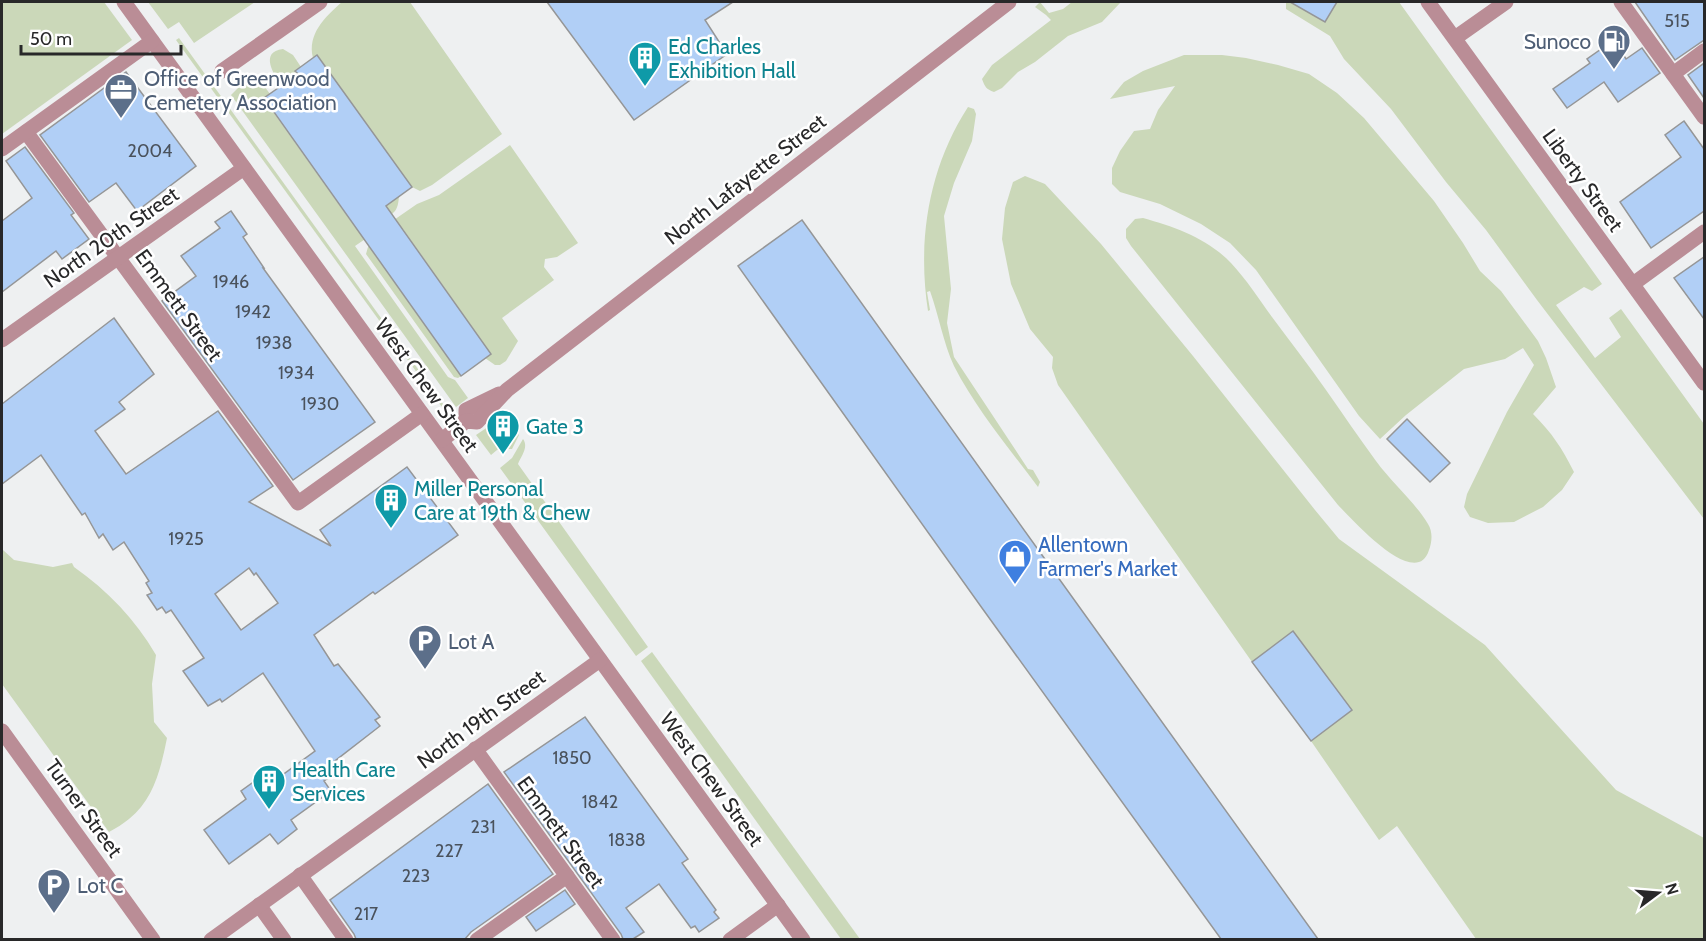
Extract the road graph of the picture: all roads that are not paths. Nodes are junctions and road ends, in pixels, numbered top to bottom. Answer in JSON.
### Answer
{"nodes":[{"id":1,"x":124,"y":2,"type":"edge"},
{"id":2,"x":320,"y":2,"type":"edge"},
{"id":3,"x":1009,"y":2,"type":"edge"},
{"id":4,"x":1428,"y":2,"type":"edge"},
{"id":5,"x":1506,"y":2,"type":"edge"},
{"id":6,"x":1621,"y":2,"type":"edge"},
{"id":7,"x":1455,"y":38,"type":"junction"},
{"id":8,"x":152,"y":41,"type":"junction"},
{"id":9,"x":1704,"y":51,"type":"edge"},
{"id":10,"x":222,"y":71,"type":"dead end"},
{"id":11,"x":1673,"y":74,"type":"junction"},
{"id":12,"x":1704,"y":117,"type":"edge"},
{"id":13,"x":26,"y":132,"type":"junction"},
{"id":14,"x":2,"y":149,"type":"edge"},
{"id":15,"x":244,"y":168,"type":"junction"},
{"id":16,"x":1704,"y":232,"type":"edge"},
{"id":17,"x":118,"y":257,"type":"junction"},
{"id":18,"x":1633,"y":284,"type":"junction"},
{"id":19,"x":2,"y":340,"type":"edge"},
{"id":20,"x":1704,"y":383,"type":"edge"},
{"id":21,"x":422,"y":414,"type":"junction"},
{"id":22,"x":441,"y":440,"type":"junction"},
{"id":23,"x":600,"y":660,"type":"junction"},
{"id":24,"x":2,"y":731,"type":"edge"},
{"id":25,"x":475,"y":749,"type":"junction"},
{"id":26,"x":300,"y":875,"type":"junction"},
{"id":27,"x":567,"y":876,"type":"junction"},
{"id":28,"x":259,"y":905,"type":"junction"},
{"id":29,"x":778,"y":905,"type":"junction"},
{"id":30,"x":153,"y":939,"type":"edge"},
{"id":31,"x":211,"y":939,"type":"edge"},
{"id":32,"x":284,"y":939,"type":"edge"},
{"id":33,"x":346,"y":939,"type":"edge"},
{"id":34,"x":477,"y":939,"type":"edge"},
{"id":35,"x":613,"y":939,"type":"edge"},
{"id":36,"x":730,"y":939,"type":"edge"},
{"id":37,"x":803,"y":939,"type":"edge"}],
"edges":[{"from":1,"to":8,"type":"street","name":"West Chew Street"},
{"from":2,"to":10,"type":"street"},
{"from":3,"to":22,"type":"street","name":"North Lafayette Street"},
{"from":4,"to":7,"type":"street","name":"Liberty Street"},
{"from":5,"to":7,"type":"street"},
{"from":6,"to":11,"type":"street"},
{"from":7,"to":18,"type":"street","name":"Liberty Street"},
{"from":8,"to":13,"type":"street"},
{"from":8,"to":15,"type":"street","name":"West Chew Street"},
{"from":9,"to":11,"type":"street"},
{"from":11,"to":12,"type":"street"},
{"from":13,"to":14,"type":"street"},
{"from":13,"to":17,"type":"street","name":"Emmett Street"},
{"from":15,"to":17,"type":"street","name":"North 20th Street"},
{"from":15,"to":21,"type":"street","name":"West Chew Street"},
{"from":16,"to":18,"type":"street"},
{"from":17,"to":19,"type":"street","name":"North 20th Street"},
{"from":17,"to":21,"type":"street","name":"Emmett Street"},
{"from":18,"to":20,"type":"street","name":"Liberty Street"},
{"from":21,"to":22,"type":"street","name":"West Chew Street"},
{"from":22,"to":23,"type":"street","name":"West Chew Street"},
{"from":23,"to":25,"type":"street","name":"North 19th Street"},
{"from":23,"to":29,"type":"street","name":"West Chew Street"},
{"from":24,"to":30,"type":"street","name":"Turner Street"},
{"from":25,"to":26,"type":"street","name":"North 19th Street"},
{"from":25,"to":27,"type":"street","name":"Emmett Street"},
{"from":26,"to":28,"type":"street","name":"North 19th Street"},
{"from":26,"to":33,"type":"street"},
{"from":27,"to":34,"type":"street"},
{"from":27,"to":35,"type":"street","name":"Emmett Street"},
{"from":28,"to":31,"type":"street","name":"North 19th Street"},
{"from":28,"to":32,"type":"street"},
{"from":29,"to":36,"type":"street"},
{"from":29,"to":37,"type":"street","name":"West Chew Street"}]}
